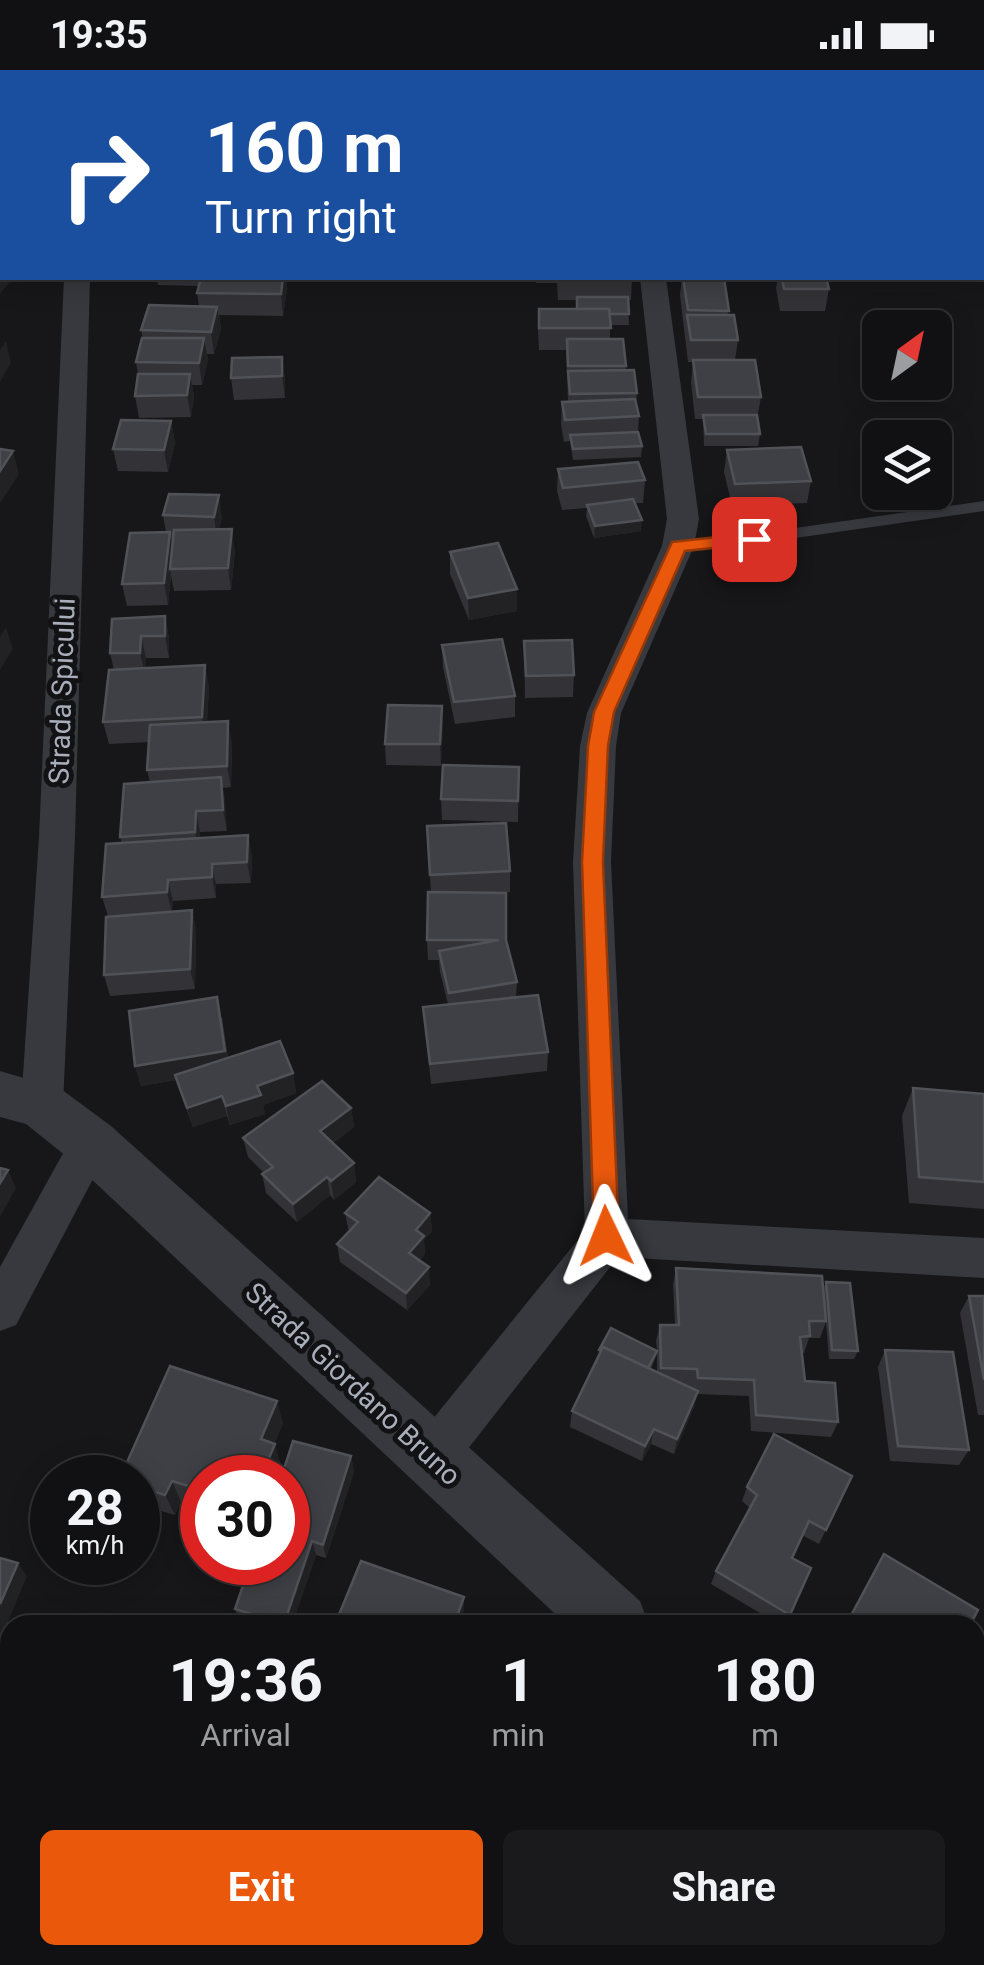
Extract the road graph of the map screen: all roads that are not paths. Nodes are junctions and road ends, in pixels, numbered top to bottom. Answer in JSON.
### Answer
{"nodes":[{"id":1,"x":76,"y":280,"type":"edge"},
{"id":2,"x":653,"y":280,"type":"edge"},
{"id":3,"x":984,"y":506,"type":"edge"},
{"id":4,"x":678,"y":546,"type":"junction"},
{"id":5,"x":21,"y":1100,"type":"edge"},
{"id":6,"x":92,"y":1142,"type":"junction"},
{"id":7,"x":606,"y":1236,"type":"junction"},
{"id":8,"x":984,"y":1258,"type":"edge"},
{"id":9,"x":0,"y":1310,"type":"edge"},
{"id":10,"x":432,"y":1457,"type":"junction"},
{"id":11,"x":602,"y":1615,"type":"edge"}],
"edges":[{"from":1,"to":5,"type":"street","name":"Strada Spicului"},
{"from":2,"to":4,"type":"street"},
{"from":3,"to":4,"type":"lane"},
{"from":4,"to":7,"type":"street"},
{"from":5,"to":6,"type":"street","name":"Strada Giordano Bruno"},
{"from":6,"to":9,"type":"street"},
{"from":6,"to":10,"type":"street","name":"Strada Giordano Bruno"},
{"from":7,"to":8,"type":"street"},
{"from":7,"to":10,"type":"street"},
{"from":10,"to":11,"type":"street","name":"Strada Giordano Bruno"}]}
